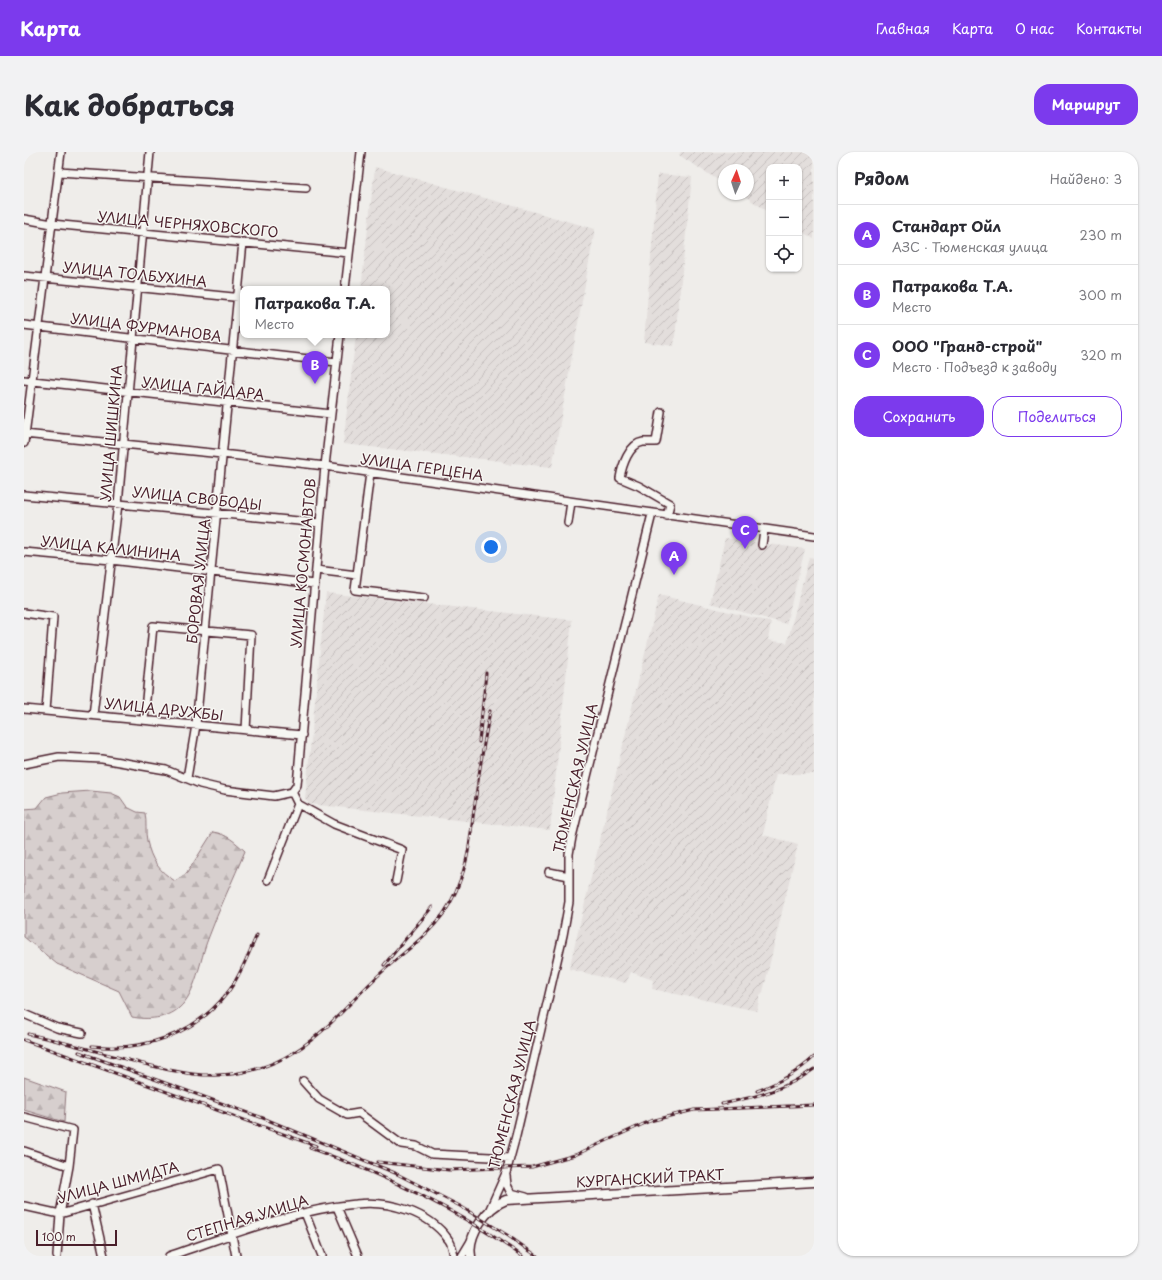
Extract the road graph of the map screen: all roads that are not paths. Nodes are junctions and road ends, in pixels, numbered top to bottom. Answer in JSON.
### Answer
{"nodes":[{"id":1,"x":61,"y":152,"type":"edge"},
{"id":2,"x":150,"y":152,"type":"edge"},
{"id":3,"x":361,"y":152,"type":"edge"},
{"id":4,"x":59,"y":172,"type":"junction"},
{"id":5,"x":147,"y":177,"type":"junction"},
{"id":6,"x":306,"y":188,"type":"dead end"},
{"id":7,"x":24,"y":219,"type":"edge"},
{"id":8,"x":52,"y":224,"type":"junction"},
{"id":9,"x":142,"y":233,"type":"junction"},
{"id":10,"x":243,"y":242,"type":"junction"},
{"id":11,"x":349,"y":253,"type":"junction"},
{"id":12,"x":24,"y":276,"type":"edge"},
{"id":13,"x":45,"y":278,"type":"junction"},
{"id":14,"x":241,"y":286,"type":"edge"},
{"id":15,"x":345,"y":286,"type":"edge"},
{"id":16,"x":137,"y":287,"type":"junction"},
{"id":17,"x":240,"y":297,"type":"edge"},
{"id":18,"x":24,"y":325,"type":"edge"},
{"id":19,"x":39,"y":327,"type":"junction"},
{"id":20,"x":132,"y":337,"type":"junction"},
{"id":21,"x":340,"y":338,"type":"edge"},
{"id":22,"x":232,"y":351,"type":"junction"},
{"id":23,"x":337,"y":362,"type":"junction"},
{"id":24,"x":24,"y":380,"type":"edge"},
{"id":25,"x":32,"y":381,"type":"junction"},
{"id":26,"x":127,"y":393,"type":"junction"},
{"id":27,"x":227,"y":404,"type":"junction"},
{"id":28,"x":661,"y":412,"type":"dead end"},
{"id":29,"x":331,"y":414,"type":"junction"},
{"id":30,"x":25,"y":434,"type":"edge"},
{"id":31,"x":24,"y":443,"type":"edge"},
{"id":32,"x":123,"y":444,"type":"junction"},
{"id":33,"x":222,"y":454,"type":"junction"},
{"id":34,"x":325,"y":466,"type":"junction"},
{"id":35,"x":370,"y":473,"type":"junction"},
{"id":36,"x":24,"y":495,"type":"edge"},
{"id":37,"x":571,"y":502,"type":"junction"},
{"id":38,"x":118,"y":504,"type":"junction"},
{"id":39,"x":218,"y":514,"type":"junction"},
{"id":40,"x":652,"y":514,"type":"junction"},
{"id":41,"x":667,"y":516,"type":"junction"},
{"id":42,"x":320,"y":523,"type":"junction"},
{"id":43,"x":568,"y":523,"type":"dead end"},
{"id":44,"x":764,"y":530,"type":"junction"},
{"id":45,"x":814,"y":536,"type":"edge"},
{"id":46,"x":762,"y":545,"type":"dead end"},
{"id":47,"x":24,"y":552,"type":"edge"},
{"id":48,"x":111,"y":560,"type":"junction"},
{"id":49,"x":316,"y":570,"type":"junction"},
{"id":50,"x":212,"y":571,"type":"junction"},
{"id":51,"x":357,"y":575,"type":"junction"},
{"id":52,"x":314,"y":584,"type":"junction"},
{"id":53,"x":424,"y":598,"type":"dead end"},
{"id":54,"x":24,"y":613,"type":"edge"},
{"id":55,"x":206,"y":630,"type":"junction"},
{"id":56,"x":24,"y":708,"type":"edge"},
{"id":57,"x":46,"y":711,"type":"junction"},
{"id":58,"x":93,"y":715,"type":"junction"},
{"id":59,"x":144,"y":720,"type":"junction"},
{"id":60,"x":196,"y":725,"type":"junction"},
{"id":61,"x":246,"y":730,"type":"junction"},
{"id":62,"x":302,"y":735,"type":"junction"},
{"id":63,"x":24,"y":764,"type":"edge"},
{"id":64,"x":187,"y":778,"type":"junction"},
{"id":65,"x":292,"y":792,"type":"junction"},
{"id":66,"x":298,"y":804,"type":"junction"},
{"id":67,"x":549,"y":872,"type":"dead end"},
{"id":68,"x":569,"y":876,"type":"junction"},
{"id":69,"x":268,"y":880,"type":"dead end"},
{"id":70,"x":396,"y":881,"type":"dead end"},
{"id":71,"x":24,"y":1014,"type":"edge"},
{"id":72,"x":82,"y":1033,"type":"dead end"},
{"id":73,"x":303,"y":1081,"type":"dead end"},
{"id":74,"x":24,"y":1117,"type":"edge"},
{"id":75,"x":24,"y":1151,"type":"edge"},
{"id":76,"x":510,"y":1158,"type":"junction"},
{"id":77,"x":69,"y":1166,"type":"junction"},
{"id":78,"x":506,"y":1173,"type":"junction"},
{"id":79,"x":814,"y":1182,"type":"edge"},
{"id":80,"x":530,"y":1198,"type":"junction"},
{"id":81,"x":92,"y":1204,"type":"junction"},
{"id":82,"x":24,"y":1206,"type":"edge"},
{"id":83,"x":337,"y":1207,"type":"junction"},
{"id":84,"x":490,"y":1210,"type":"junction"},
{"id":85,"x":305,"y":1213,"type":"junction"},
{"id":86,"x":60,"y":1214,"type":"junction"},
{"id":87,"x":230,"y":1236,"type":"junction"},
{"id":88,"x":472,"y":1239,"type":"junction"},
{"id":89,"x":57,"y":1256,"type":"edge"},
{"id":90,"x":104,"y":1256,"type":"edge"},
{"id":91,"x":169,"y":1256,"type":"edge"},
{"id":92,"x":236,"y":1256,"type":"edge"},
{"id":93,"x":322,"y":1256,"type":"edge"},
{"id":94,"x":358,"y":1256,"type":"edge"},
{"id":95,"x":454,"y":1256,"type":"edge"},
{"id":96,"x":462,"y":1256,"type":"edge"},
{"id":97,"x":471,"y":1256,"type":"edge"}],
"edges":[{"from":1,"to":4,"type":"street"},
{"from":2,"to":5,"type":"street","name":"УЛИЦА ШИШКИНА"},
{"from":3,"to":11,"type":"street"},
{"from":4,"to":5,"type":"street"},
{"from":4,"to":8,"type":"street"},
{"from":5,"to":6,"type":"street"},
{"from":5,"to":9,"type":"street","name":"УЛИЦА ШИШКИНА"},
{"from":7,"to":8,"type":"street","name":"УЛИЦА ЧЕРНЯХОВСКОГО"},
{"from":8,"to":9,"type":"street","name":"УЛИЦА ЧЕРНЯХОВСКОГО"},
{"from":8,"to":13,"type":"street"},
{"from":9,"to":10,"type":"street","name":"УЛИЦА ЧЕРНЯХОВСКОГО"},
{"from":9,"to":16,"type":"street","name":"УЛИЦА ШИШКИНА"},
{"from":10,"to":11,"type":"street","name":"УЛИЦА ЧЕРНЯХОВСКОГО"},
{"from":10,"to":14,"type":"street","name":"БОРОВАЯ УЛИЦА"},
{"from":11,"to":15,"type":"street"},
{"from":12,"to":13,"type":"street","name":"УЛИЦА ТОЛБУХИНА"},
{"from":13,"to":16,"type":"street","name":"УЛИЦА ТОЛБУХИНА"},
{"from":13,"to":19,"type":"street"},
{"from":16,"to":17,"type":"street","name":"УЛИЦА ТОЛБУХИНА"},
{"from":16,"to":20,"type":"street","name":"УЛИЦА ШИШКИНА"},
{"from":17,"to":22,"type":"street","name":"БОРОВАЯ УЛИЦА"},
{"from":18,"to":19,"type":"street","name":"УЛИЦА ФУРМАНОВА"},
{"from":19,"to":20,"type":"street","name":"УЛИЦА ФУРМАНОВА"},
{"from":19,"to":25,"type":"street"},
{"from":20,"to":22,"type":"street","name":"УЛИЦА ФУРМАНОВА"},
{"from":20,"to":26,"type":"street","name":"УЛИЦА ШИШКИНА"},
{"from":21,"to":23,"type":"street","name":"УЛИЦА КОСМОНАВТОВ"},
{"from":22,"to":23,"type":"street","name":"УЛИЦА ФУРМАНОВА"},
{"from":22,"to":27,"type":"street","name":"БОРОВАЯ УЛИЦА"},
{"from":23,"to":29,"type":"street","name":"УЛИЦА КОСМОНАВТОВ"},
{"from":24,"to":25,"type":"street","name":"УЛИЦА ГАЙДАРА"},
{"from":25,"to":26,"type":"street","name":"УЛИЦА ГАЙДАРА"},
{"from":25,"to":30,"type":"street"},
{"from":26,"to":27,"type":"street","name":"УЛИЦА ГАЙДАРА"},
{"from":26,"to":32,"type":"street","name":"УЛИЦА ШИШКИНА"},
{"from":27,"to":29,"type":"street","name":"УЛИЦА ГАЙДАРА"},
{"from":27,"to":33,"type":"street","name":"БОРОВАЯ УЛИЦА"},
{"from":28,"to":41,"type":"street"},
{"from":29,"to":34,"type":"street","name":"УЛИЦА КОСМОНАВТОВ"},
{"from":30,"to":31,"type":"street"},
{"from":30,"to":32,"type":"street","name":"УЛИЦА ГЕРЦЕНА"},
{"from":32,"to":33,"type":"street","name":"УЛИЦА ГЕРЦЕНА"},
{"from":32,"to":38,"type":"street","name":"УЛИЦА ШИШКИНА"},
{"from":33,"to":34,"type":"street","name":"УЛИЦА ГЕРЦЕНА"},
{"from":33,"to":39,"type":"street","name":"БОРОВАЯ УЛИЦА"},
{"from":34,"to":35,"type":"street","name":"УЛИЦА ГЕРЦЕНА"},
{"from":34,"to":42,"type":"street","name":"УЛИЦА КОСМОНАВТОВ"},
{"from":35,"to":37,"type":"street","name":"УЛИЦА ГЕРЦЕНА"},
{"from":35,"to":51,"type":"street"},
{"from":36,"to":38,"type":"street","name":"УЛИЦА СВОБОДЫ"},
{"from":37,"to":40,"type":"street","name":"УЛИЦА ГЕРЦЕНА"},
{"from":37,"to":43,"type":"street"},
{"from":38,"to":39,"type":"street","name":"УЛИЦА СВОБОДЫ"},
{"from":38,"to":48,"type":"street","name":"УЛИЦА ШИШКИНА"},
{"from":39,"to":42,"type":"street","name":"УЛИЦА СВОБОДЫ"},
{"from":39,"to":50,"type":"street","name":"БОРОВАЯ УЛИЦА"},
{"from":40,"to":41,"type":"street","name":"УЛИЦА ГЕРЦЕНА"},
{"from":40,"to":68,"type":"street","name":"ТЮМЕНСКАЯ УЛИЦА"},
{"from":41,"to":44,"type":"street","name":"УЛИЦА ГЕРЦЕНА"},
{"from":42,"to":49,"type":"street","name":"УЛИЦА КОСМОНАВТОВ"},
{"from":44,"to":45,"type":"street","name":"УЛИЦА ГЕРЦЕНА"},
{"from":44,"to":46,"type":"street"},
{"from":47,"to":48,"type":"street","name":"УЛИЦА КАЛИНИНА"},
{"from":48,"to":50,"type":"street","name":"УЛИЦА КАЛИНИНА"},
{"from":48,"to":58,"type":"street","name":"УЛИЦА ШИШКИНА"},
{"from":49,"to":51,"type":"street"},
{"from":49,"to":52,"type":"street","name":"УЛИЦА КОСМОНАВТОВ"},
{"from":50,"to":52,"type":"street","name":"УЛИЦА КАЛИНИНА"},
{"from":50,"to":55,"type":"street","name":"БОРОВАЯ УЛИЦА"},
{"from":51,"to":53,"type":"street"},
{"from":52,"to":62,"type":"street","name":"УЛИЦА КОСМОНАВТОВ"},
{"from":54,"to":57,"type":"street"},
{"from":55,"to":59,"type":"street"},
{"from":55,"to":60,"type":"street","name":"БОРОВАЯ УЛИЦА"},
{"from":55,"to":61,"type":"street"},
{"from":56,"to":57,"type":"street","name":"УЛИЦА ДРУЖБЫ"},
{"from":57,"to":58,"type":"street","name":"УЛИЦА ДРУЖБЫ"},
{"from":58,"to":59,"type":"street","name":"УЛИЦА ДРУЖБЫ"},
{"from":59,"to":60,"type":"street","name":"УЛИЦА ДРУЖБЫ"},
{"from":60,"to":61,"type":"street","name":"УЛИЦА ДРУЖБЫ"},
{"from":60,"to":64,"type":"street","name":"БОРОВАЯ УЛИЦА"},
{"from":61,"to":62,"type":"street","name":"УЛИЦА ДРУЖБЫ"},
{"from":62,"to":65,"type":"street","name":"УЛИЦА КОСМОНАВТОВ"},
{"from":63,"to":64,"type":"street"},
{"from":64,"to":65,"type":"street"},
{"from":65,"to":66,"type":"street"},
{"from":66,"to":69,"type":"street"},
{"from":66,"to":70,"type":"street"},
{"from":67,"to":68,"type":"street"},
{"from":68,"to":76,"type":"street","name":"ТЮМЕНСКАЯ УЛИЦА"},
{"from":71,"to":72,"type":"street"},
{"from":73,"to":76,"type":"street"},
{"from":74,"to":77,"type":"street"},
{"from":75,"to":77,"type":"street"},
{"from":76,"to":78,"type":"street","name":"ТЮМЕНСКАЯ УЛИЦА"},
{"from":77,"to":86,"type":"street"},
{"from":78,"to":80,"type":"street"},
{"from":78,"to":84,"type":"street","name":"ТЮМЕНСКАЯ УЛИЦА"},
{"from":79,"to":80,"type":"main road","name":"КУРГАНСКИЙ ТРАКТ"},
{"from":80,"to":84,"type":"main road","name":"КУРГАНСКИЙ ТРАКТ"},
{"from":81,"to":86,"type":"street","name":"УЛИЦА ШМИДТА"},
{"from":81,"to":87,"type":"street","name":"УЛИЦА ШМИДТА"},
{"from":81,"to":90,"type":"street"},
{"from":82,"to":86,"type":"street","name":"УЛИЦА ШМИДТА"},
{"from":83,"to":85,"type":"street","name":"СТЕПНАЯ УЛИЦА"},
{"from":83,"to":94,"type":"street"},
{"from":83,"to":95,"type":"street","name":"СТЕПНАЯ УЛИЦА"},
{"from":84,"to":88,"type":"main road"},
{"from":85,"to":87,"type":"street","name":"СТЕПНАЯ УЛИЦА"},
{"from":85,"to":93,"type":"street"},
{"from":86,"to":89,"type":"street"},
{"from":87,"to":91,"type":"street","name":"СТЕПНАЯ УЛИЦА"},
{"from":87,"to":92,"type":"street"},
{"from":88,"to":96,"type":"street"},
{"from":88,"to":97,"type":"main road"}]}
